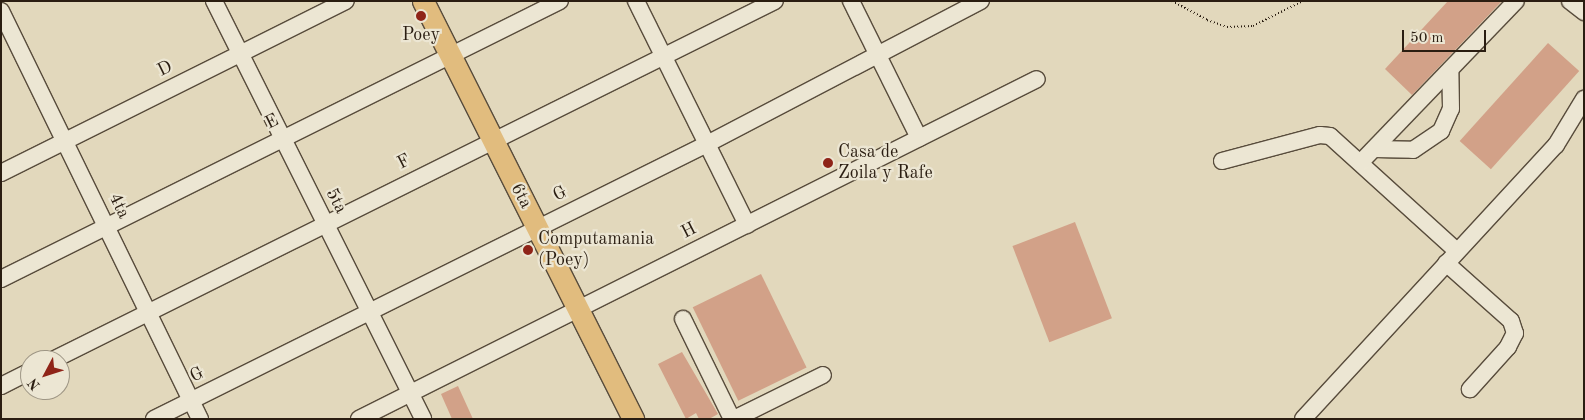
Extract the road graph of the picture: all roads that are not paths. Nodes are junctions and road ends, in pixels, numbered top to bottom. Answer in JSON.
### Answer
{"nodes":[{"id":1,"x":214,"y":1,"type":"edge"},
{"id":2,"x":346,"y":1,"type":"edge"},
{"id":3,"x":423,"y":1,"type":"edge"},
{"id":4,"x":560,"y":1,"type":"edge"},
{"id":5,"x":636,"y":1,"type":"edge"},
{"id":6,"x":775,"y":1,"type":"edge"},
{"id":7,"x":851,"y":1,"type":"edge"},
{"id":8,"x":981,"y":1,"type":"edge"},
{"id":9,"x":1516,"y":1,"type":"edge"},
{"id":10,"x":1570,"y":1,"type":"edge"},
{"id":11,"x":1,"y":12,"type":"edge"},
{"id":12,"x":1584,"y":12,"type":"edge"},
{"id":13,"x":240,"y":54,"type":"junction"},
{"id":14,"x":878,"y":55,"type":"junction"},
{"id":15,"x":450,"y":56,"type":"junction"},
{"id":16,"x":664,"y":59,"type":"junction"},
{"id":17,"x":1450,"y":70,"type":"junction"},
{"id":18,"x":1037,"y":79,"type":"dead end"},
{"id":19,"x":1584,"y":99,"type":"edge"},
{"id":20,"x":919,"y":138,"type":"junction"},
{"id":21,"x":283,"y":139,"type":"junction"},
{"id":22,"x":492,"y":140,"type":"junction"},
{"id":23,"x":65,"y":141,"type":"junction"},
{"id":24,"x":706,"y":144,"type":"junction"},
{"id":25,"x":1374,"y":149,"type":"junction"},
{"id":26,"x":1222,"y":161,"type":"dead end"},
{"id":27,"x":1361,"y":162,"type":"junction"},
{"id":28,"x":1,"y":173,"type":"edge"},
{"id":29,"x":325,"y":224,"type":"junction"},
{"id":30,"x":747,"y":225,"type":"junction"},
{"id":31,"x":106,"y":227,"type":"junction"},
{"id":32,"x":537,"y":227,"type":"junction"},
{"id":33,"x":1451,"y":257,"type":"junction"},
{"id":34,"x":1,"y":279,"type":"edge"},
{"id":35,"x":578,"y":309,"type":"junction"},
{"id":36,"x":370,"y":312,"type":"junction"},
{"id":37,"x":148,"y":313,"type":"junction"},
{"id":38,"x":683,"y":319,"type":"dead end"},
{"id":39,"x":70,"y":352,"type":"edge"},
{"id":40,"x":823,"y":375,"type":"dead end"},
{"id":41,"x":20,"y":376,"type":"edge"},
{"id":42,"x":1,"y":386,"type":"edge"},
{"id":43,"x":1470,"y":389,"type":"dead end"},
{"id":44,"x":410,"y":393,"type":"junction"},
{"id":45,"x":191,"y":400,"type":"junction"},
{"id":46,"x":740,"y":418,"type":"edge"},
{"id":47,"x":154,"y":419,"type":"edge"},
{"id":48,"x":200,"y":419,"type":"edge"},
{"id":49,"x":360,"y":419,"type":"edge"},
{"id":50,"x":423,"y":419,"type":"edge"},
{"id":51,"x":633,"y":419,"type":"edge"},
{"id":52,"x":1303,"y":419,"type":"edge"}],
"edges":[{"from":1,"to":13,"type":"street","name":"5ta"},
{"from":2,"to":13,"type":"street","name":"D"},
{"from":3,"to":15,"type":"main road","name":"6ta"},
{"from":4,"to":15,"type":"street","name":"E"},
{"from":5,"to":16,"type":"street"},
{"from":6,"to":16,"type":"street","name":"F"},
{"from":7,"to":14,"type":"street"},
{"from":8,"to":14,"type":"street","name":"G"},
{"from":9,"to":17,"type":"street"},
{"from":10,"to":12,"type":"street"},
{"from":11,"to":23,"type":"street","name":"4ta"},
{"from":13,"to":21,"type":"street","name":"5ta"},
{"from":13,"to":23,"type":"street","name":"D"},
{"from":14,"to":20,"type":"street"},
{"from":14,"to":24,"type":"street","name":"G"},
{"from":15,"to":21,"type":"street","name":"E"},
{"from":15,"to":22,"type":"main road","name":"6ta"},
{"from":16,"to":22,"type":"street","name":"F"},
{"from":16,"to":24,"type":"street"},
{"from":17,"to":25,"type":"street"},
{"from":17,"to":25,"type":"street"},
{"from":18,"to":20,"type":"street","name":"H"},
{"from":19,"to":33,"type":"street"},
{"from":20,"to":30,"type":"street","name":"H"},
{"from":21,"to":29,"type":"street","name":"5ta"},
{"from":21,"to":31,"type":"street","name":"E"},
{"from":22,"to":29,"type":"street","name":"F"},
{"from":22,"to":32,"type":"main road","name":"6ta"},
{"from":23,"to":28,"type":"street","name":"D"},
{"from":23,"to":31,"type":"street","name":"4ta"},
{"from":24,"to":30,"type":"street"},
{"from":24,"to":32,"type":"street","name":"G"},
{"from":25,"to":27,"type":"street"},
{"from":26,"to":27,"type":"street"},
{"from":27,"to":33,"type":"street"},
{"from":29,"to":36,"type":"street","name":"5ta"},
{"from":29,"to":37,"type":"street","name":"F"},
{"from":30,"to":35,"type":"street","name":"H"},
{"from":31,"to":34,"type":"street","name":"E"},
{"from":31,"to":37,"type":"street","name":"4ta"},
{"from":32,"to":35,"type":"main road","name":"6ta"},
{"from":32,"to":36,"type":"street","name":"G"},
{"from":33,"to":43,"type":"street"},
{"from":33,"to":52,"type":"street"},
{"from":35,"to":44,"type":"street","name":"H"},
{"from":35,"to":51,"type":"main road","name":"6ta"},
{"from":36,"to":44,"type":"street","name":"5ta"},
{"from":36,"to":45,"type":"street","name":"G"},
{"from":37,"to":39,"type":"street","name":"F"},
{"from":37,"to":45,"type":"street","name":"4ta"},
{"from":38,"to":46,"type":"street"},
{"from":40,"to":46,"type":"street"},
{"from":41,"to":42,"type":"street"},
{"from":44,"to":49,"type":"street","name":"H"},
{"from":44,"to":50,"type":"street","name":"5ta"},
{"from":45,"to":47,"type":"street","name":"G"},
{"from":45,"to":48,"type":"street","name":"4ta"}]}
